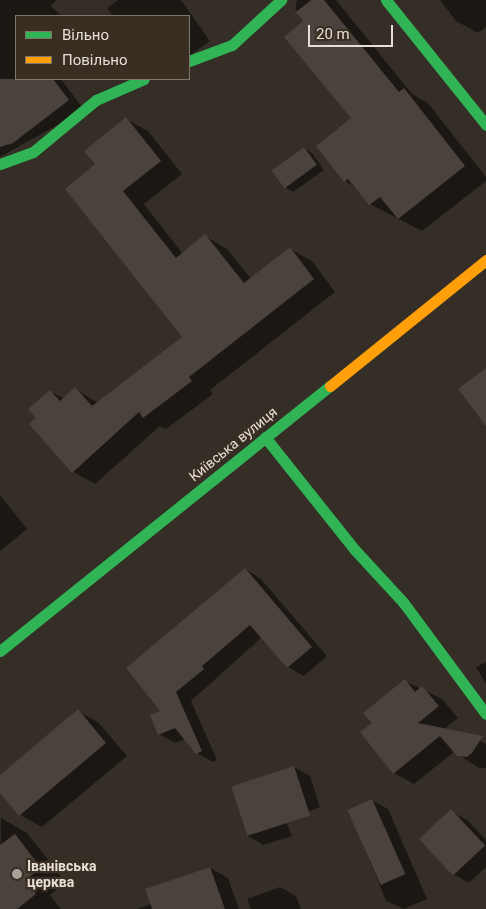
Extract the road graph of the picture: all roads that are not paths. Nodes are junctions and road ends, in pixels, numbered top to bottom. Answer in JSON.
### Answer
{"nodes":[{"id":1,"x":281,"y":0,"type":"edge"},
{"id":2,"x":386,"y":0,"type":"edge"},
{"id":3,"x":190,"y":61,"type":"edge"},
{"id":4,"x":142,"y":80,"type":"edge"},
{"id":5,"x":486,"y":125,"type":"edge"},
{"id":6,"x":0,"y":164,"type":"edge"},
{"id":7,"x":486,"y":260,"type":"edge"},
{"id":8,"x":266,"y":437,"type":"junction"},
{"id":9,"x":0,"y":651,"type":"edge"},
{"id":10,"x":486,"y":714,"type":"edge"}],
"edges":[{"from":1,"to":3,"type":"street"},
{"from":2,"to":5,"type":"street"},
{"from":4,"to":6,"type":"street"},
{"from":7,"to":8,"type":"street","name":"Київська вулиця"},
{"from":8,"to":9,"type":"street","name":"Київська вулиця"},
{"from":8,"to":10,"type":"street"}]}
